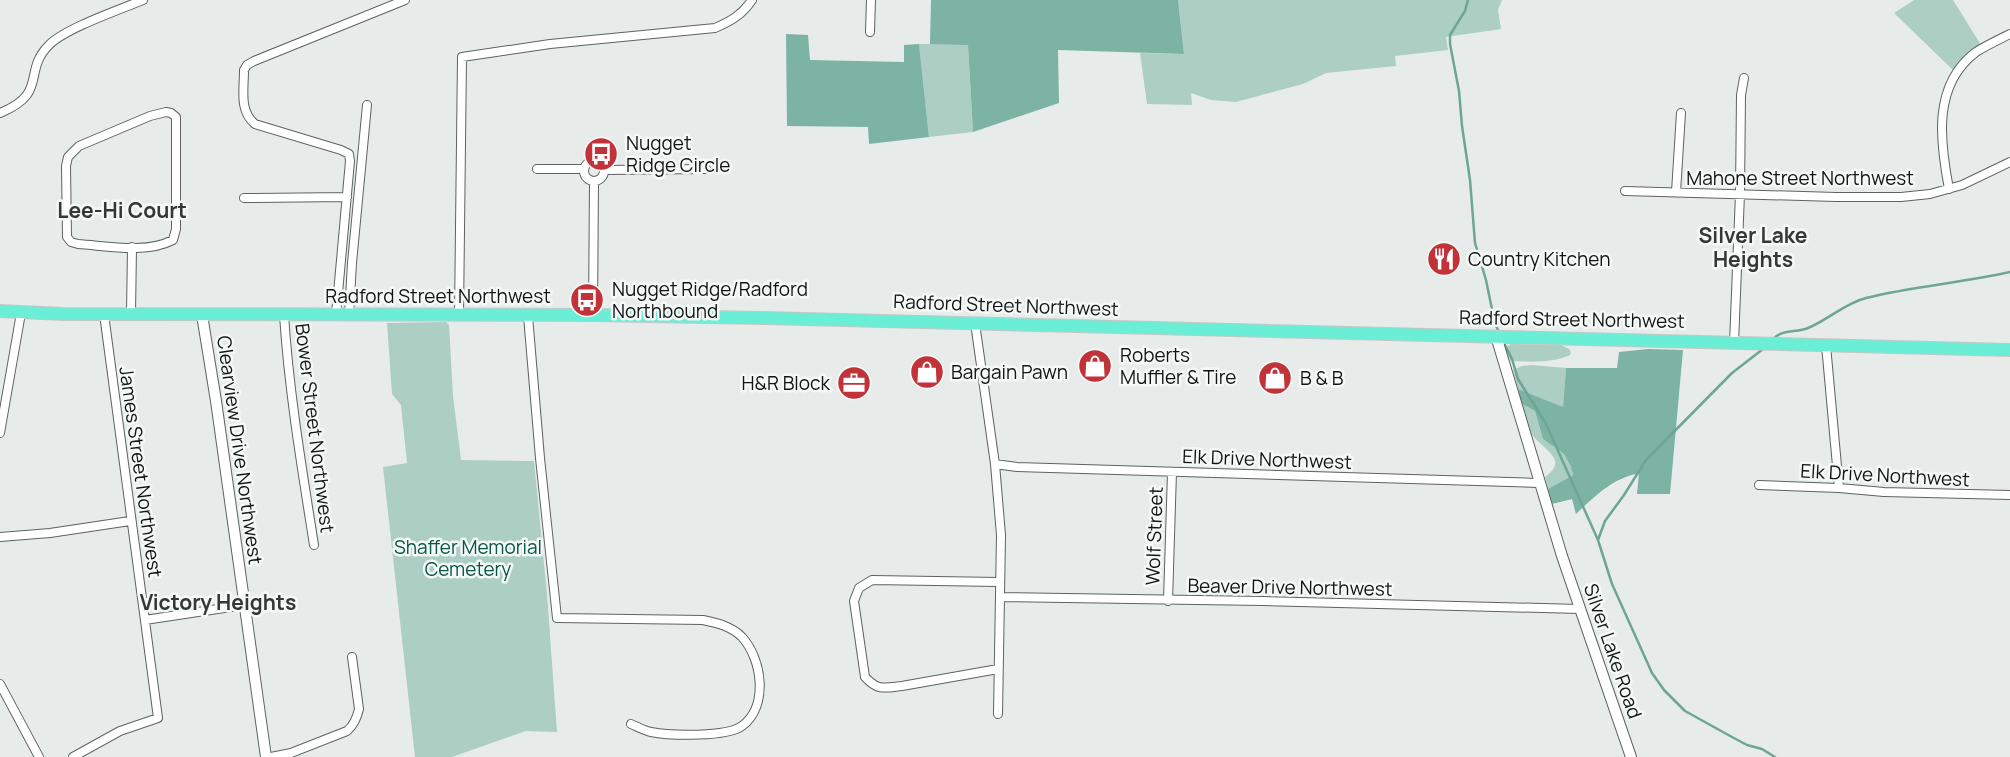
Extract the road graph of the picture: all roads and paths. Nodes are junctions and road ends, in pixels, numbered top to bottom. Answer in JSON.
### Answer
{"nodes":[{"id":1,"x":143,"y":0,"type":"edge"},
{"id":2,"x":405,"y":0,"type":"edge"},
{"id":3,"x":752,"y":0,"type":"edge"},
{"id":4,"x":871,"y":0,"type":"edge"},
{"id":5,"x":870,"y":32,"type":"dead end"},
{"id":6,"x":2010,"y":34,"type":"edge"},
{"id":7,"x":1744,"y":78,"type":"dead end"},
{"id":8,"x":367,"y":105,"type":"dead end"},
{"id":9,"x":0,"y":113,"type":"edge"},
{"id":10,"x":1682,"y":113,"type":"dead end"},
{"id":11,"x":2010,"y":162,"type":"edge"},
{"id":12,"x":537,"y":169,"type":"dead end"},
{"id":13,"x":584,"y":169,"type":"junction"},
{"id":14,"x":706,"y":169,"type":"dead end"},
{"id":15,"x":604,"y":170,"type":"junction"},
{"id":16,"x":594,"y":181,"type":"junction"},
{"id":17,"x":1949,"y":189,"type":"junction"},
{"id":18,"x":1625,"y":191,"type":"dead end"},
{"id":19,"x":1676,"y":192,"type":"junction"},
{"id":20,"x":1740,"y":194,"type":"junction"},
{"id":21,"x":346,"y":197,"type":"junction"},
{"id":22,"x":244,"y":198,"type":"dead end"},
{"id":23,"x":132,"y":247,"type":"junction"},
{"id":24,"x":0,"y":311,"type":"edge"},
{"id":25,"x":21,"y":313,"type":"junction"},
{"id":26,"x":104,"y":314,"type":"junction"},
{"id":27,"x":131,"y":314,"type":"junction"},
{"id":28,"x":202,"y":315,"type":"junction"},
{"id":29,"x":284,"y":315,"type":"junction"},
{"id":30,"x":342,"y":315,"type":"junction"},
{"id":31,"x":459,"y":315,"type":"junction"},
{"id":32,"x":528,"y":316,"type":"junction"},
{"id":33,"x":593,"y":316,"type":"junction"},
{"id":34,"x":975,"y":323,"type":"junction"},
{"id":35,"x":1496,"y":337,"type":"junction"},
{"id":36,"x":1734,"y":343,"type":"junction"},
{"id":37,"x":1826,"y":345,"type":"junction"},
{"id":38,"x":2010,"y":350,"type":"edge"},
{"id":39,"x":0,"y":433,"type":"edge"},
{"id":40,"x":995,"y":464,"type":"junction"},
{"id":41,"x":1172,"y":472,"type":"junction"},
{"id":42,"x":1539,"y":483,"type":"junction"},
{"id":43,"x":1759,"y":485,"type":"dead end"},
{"id":44,"x":1839,"y":488,"type":"junction"},
{"id":45,"x":2010,"y":495,"type":"edge"},
{"id":46,"x":130,"y":522,"type":"junction"},
{"id":47,"x":0,"y":537,"type":"edge"},
{"id":48,"x":314,"y":545,"type":"dead end"},
{"id":49,"x":999,"y":582,"type":"junction"},
{"id":50,"x":1000,"y":597,"type":"junction"},
{"id":51,"x":1168,"y":601,"type":"junction"},
{"id":52,"x":244,"y":605,"type":"junction"},
{"id":53,"x":1580,"y":609,"type":"junction"},
{"id":54,"x":145,"y":620,"type":"junction"},
{"id":55,"x":352,"y":657,"type":"dead end"},
{"id":56,"x":998,"y":669,"type":"junction"},
{"id":57,"x":0,"y":684,"type":"edge"},
{"id":58,"x":998,"y":714,"type":"dead end"},
{"id":59,"x":631,"y":724,"type":"dead end"},
{"id":60,"x":39,"y":757,"type":"edge"},
{"id":61,"x":73,"y":757,"type":"edge"},
{"id":62,"x":266,"y":757,"type":"edge"},
{"id":63,"x":271,"y":757,"type":"edge"},
{"id":64,"x":1631,"y":757,"type":"edge"}],
"edges":[{"from":1,"to":9,"type":"street"},
{"from":2,"to":21,"type":"street"},
{"from":3,"to":31,"type":"street"},
{"from":4,"to":5,"type":"street"},
{"from":6,"to":17,"type":"street"},
{"from":7,"to":20,"type":"street"},
{"from":8,"to":30,"type":"street"},
{"from":10,"to":19,"type":"street"},
{"from":11,"to":17,"type":"street","name":"Mahone Street Northwest"},
{"from":12,"to":13,"type":"street"},
{"from":13,"to":15,"type":"street"},
{"from":13,"to":16,"type":"street"},
{"from":14,"to":15,"type":"street"},
{"from":15,"to":16,"type":"street"},
{"from":16,"to":33,"type":"street"},
{"from":17,"to":20,"type":"street","name":"Mahone Street Northwest"},
{"from":18,"to":19,"type":"street","name":"Mahone Street Northwest"},
{"from":19,"to":20,"type":"street","name":"Mahone Street Northwest"},
{"from":20,"to":36,"type":"street"},
{"from":21,"to":22,"type":"street"},
{"from":21,"to":30,"type":"street"},
{"from":23,"to":23,"type":"street"},
{"from":23,"to":27,"type":"street"},
{"from":24,"to":25,"type":"main road","name":"Radford Street Northwest"},
{"from":25,"to":26,"type":"main road","name":"Radford Street Northwest"},
{"from":25,"to":39,"type":"street"},
{"from":26,"to":27,"type":"main road","name":"Radford Street Northwest"},
{"from":26,"to":46,"type":"street","name":"James Street Northwest"},
{"from":27,"to":28,"type":"main road","name":"Radford Street Northwest"},
{"from":28,"to":29,"type":"main road","name":"Radford Street Northwest"},
{"from":28,"to":52,"type":"street","name":"Clearview Drive Northwest"},
{"from":29,"to":30,"type":"main road","name":"Radford Street Northwest"},
{"from":29,"to":48,"type":"street","name":"Bower Street Northwest"},
{"from":30,"to":31,"type":"main road","name":"Radford Street Northwest"},
{"from":31,"to":32,"type":"main road","name":"Radford Street Northwest"},
{"from":32,"to":33,"type":"main road","name":"Radford Street Northwest"},
{"from":32,"to":59,"type":"street"},
{"from":33,"to":34,"type":"main road","name":"Radford Street Northwest"},
{"from":34,"to":35,"type":"main road","name":"Radford Street Northwest"},
{"from":34,"to":40,"type":"street"},
{"from":35,"to":36,"type":"main road","name":"Radford Street Northwest"},
{"from":35,"to":42,"type":"street","name":"Silver Lake Road"},
{"from":36,"to":37,"type":"main road","name":"Radford Street Northwest"},
{"from":37,"to":38,"type":"main road","name":"Radford Street Northwest"},
{"from":37,"to":44,"type":"street"},
{"from":40,"to":41,"type":"street","name":"Elk Drive Northwest"},
{"from":40,"to":49,"type":"street"},
{"from":41,"to":42,"type":"street","name":"Elk Drive Northwest"},
{"from":41,"to":51,"type":"street","name":"Wolf Street"},
{"from":42,"to":53,"type":"street","name":"Silver Lake Road"},
{"from":43,"to":44,"type":"street","name":"Elk Drive Northwest"},
{"from":44,"to":45,"type":"street","name":"Elk Drive Northwest"},
{"from":46,"to":47,"type":"street"},
{"from":46,"to":54,"type":"street","name":"James Street Northwest"},
{"from":49,"to":50,"type":"street"},
{"from":49,"to":56,"type":"street"},
{"from":50,"to":51,"type":"street","name":"Beaver Drive Northwest"},
{"from":50,"to":56,"type":"street"},
{"from":51,"to":53,"type":"street","name":"Beaver Drive Northwest"},
{"from":52,"to":54,"type":"street"},
{"from":52,"to":62,"type":"street","name":"Clearview Drive Northwest"},
{"from":53,"to":64,"type":"street","name":"Silver Lake Road"},
{"from":54,"to":61,"type":"street","name":"James Street Northwest"},
{"from":55,"to":63,"type":"street"},
{"from":56,"to":58,"type":"street"},
{"from":57,"to":60,"type":"street"}]}
